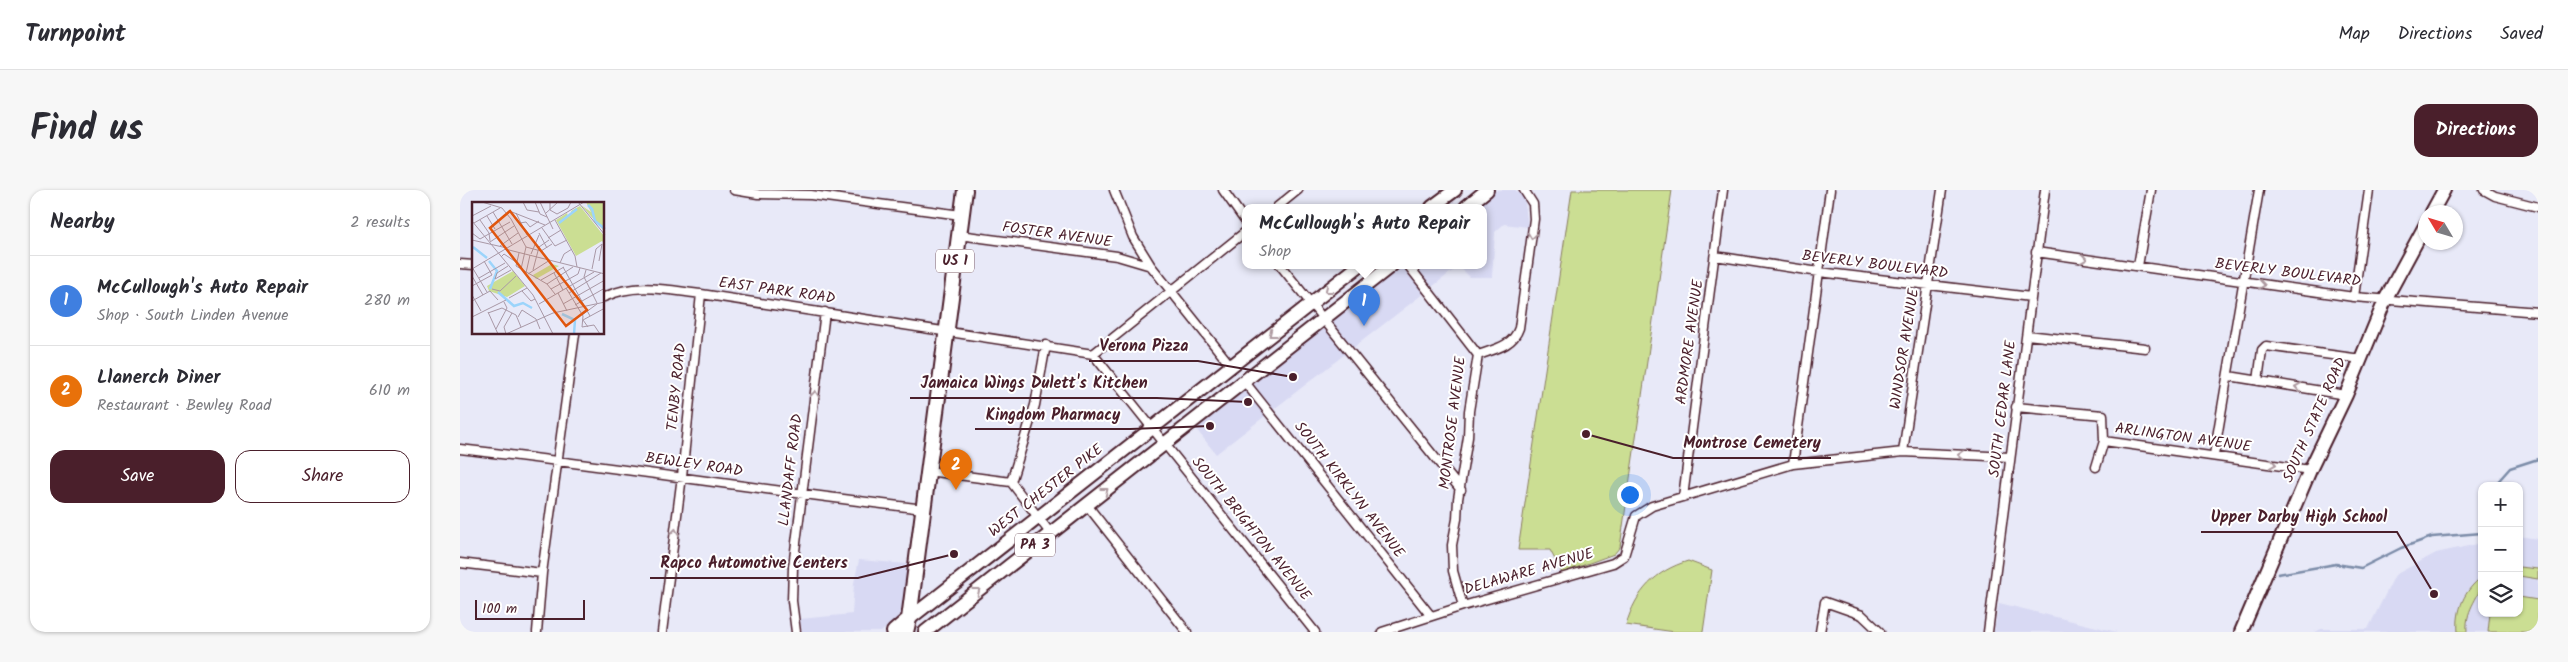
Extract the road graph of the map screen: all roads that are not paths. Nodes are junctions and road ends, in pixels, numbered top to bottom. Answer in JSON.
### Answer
{"nodes":[{"id":1,"x":734,"y":190,"type":"edge"},
{"id":2,"x":965,"y":190,"type":"edge"},
{"id":3,"x":1114,"y":190,"type":"edge"},
{"id":4,"x":1224,"y":190,"type":"edge"},
{"id":5,"x":1298,"y":190,"type":"edge"},
{"id":6,"x":1455,"y":190,"type":"edge"},
{"id":7,"x":1488,"y":190,"type":"edge"},
{"id":8,"x":1524,"y":190,"type":"edge"},
{"id":9,"x":1723,"y":190,"type":"edge"},
{"id":10,"x":1830,"y":190,"type":"edge"},
{"id":11,"x":1942,"y":190,"type":"edge"},
{"id":12,"x":2045,"y":190,"type":"edge"},
{"id":13,"x":2151,"y":190,"type":"edge"},
{"id":14,"x":2259,"y":190,"type":"edge"},
{"id":15,"x":2369,"y":190,"type":"edge"},
{"id":16,"x":2444,"y":190,"type":"edge"},
{"id":17,"x":2484,"y":190,"type":"edge"},
{"id":18,"x":1281,"y":204,"type":"edge"},
{"id":19,"x":1436,"y":204,"type":"edge"},
{"id":20,"x":1470,"y":204,"type":"edge"},
{"id":21,"x":2436,"y":205,"type":"edge"},
{"id":22,"x":2538,"y":207,"type":"edge"},
{"id":23,"x":961,"y":215,"type":"junction"},
{"id":24,"x":1242,"y":217,"type":"edge"},
{"id":25,"x":1242,"y":234,"type":"edge"},
{"id":26,"x":959,"y":235,"type":"junction"},
{"id":27,"x":2418,"y":239,"type":"edge"},
{"id":28,"x":2036,"y":252,"type":"junction"},
{"id":29,"x":1715,"y":256,"type":"junction"},
{"id":30,"x":1151,"y":266,"type":"junction"},
{"id":31,"x":2138,"y":266,"type":"junction"},
{"id":32,"x":1283,"y":269,"type":"edge"},
{"id":33,"x":1355,"y":269,"type":"edge"},
{"id":34,"x":1387,"y":269,"type":"edge"},
{"id":35,"x":1411,"y":269,"type":"edge"},
{"id":36,"x":1819,"y":272,"type":"junction"},
{"id":37,"x":2245,"y":282,"type":"junction"},
{"id":38,"x":1929,"y":286,"type":"junction"},
{"id":39,"x":1170,"y":290,"type":"junction"},
{"id":40,"x":701,"y":294,"type":"junction"},
{"id":41,"x":605,"y":297,"type":"edge"},
{"id":42,"x":2031,"y":297,"type":"junction"},
{"id":43,"x":2354,"y":297,"type":"junction"},
{"id":44,"x":2386,"y":298,"type":"junction"},
{"id":45,"x":1311,"y":304,"type":"junction"},
{"id":46,"x":825,"y":312,"type":"junction"},
{"id":47,"x":2538,"y":312,"type":"edge"},
{"id":48,"x":1324,"y":319,"type":"junction"},
{"id":49,"x":946,"y":333,"type":"junction"},
{"id":50,"x":575,"y":335,"type":"edge"},
{"id":51,"x":2027,"y":335,"type":"junction"},
{"id":52,"x":1046,"y":345,"type":"junction"},
{"id":53,"x":2145,"y":348,"type":"dead end"},
{"id":54,"x":1093,"y":354,"type":"junction"},
{"id":55,"x":1478,"y":355,"type":"junction"},
{"id":56,"x":2361,"y":359,"type":"junction"},
{"id":57,"x":1231,"y":366,"type":"junction"},
{"id":58,"x":2229,"y":376,"type":"junction"},
{"id":59,"x":1244,"y":381,"type":"junction"},
{"id":60,"x":2258,"y":381,"type":"junction"},
{"id":61,"x":2346,"y":395,"type":"junction"},
{"id":62,"x":2016,"y":407,"type":"junction"},
{"id":63,"x":1152,"y":428,"type":"junction"},
{"id":64,"x":2104,"y":441,"type":"junction"},
{"id":65,"x":1165,"y":444,"type":"junction"},
{"id":66,"x":460,"y":448,"type":"edge"},
{"id":67,"x":1903,"y":452,"type":"junction"},
{"id":68,"x":2214,"y":455,"type":"junction"},
{"id":69,"x":2010,"y":457,"type":"junction"},
{"id":70,"x":558,"y":460,"type":"junction"},
{"id":71,"x":1793,"y":464,"type":"junction"},
{"id":72,"x":2096,"y":467,"type":"dead end"},
{"id":73,"x":2310,"y":470,"type":"junction"},
{"id":74,"x":928,"y":471,"type":"junction"},
{"id":75,"x":682,"y":476,"type":"junction"},
{"id":76,"x":1011,"y":482,"type":"junction"},
{"id":77,"x":1461,"y":490,"type":"junction"},
{"id":78,"x":802,"y":495,"type":"junction"},
{"id":79,"x":1683,"y":497,"type":"junction"},
{"id":80,"x":1087,"y":505,"type":"junction"},
{"id":81,"x":924,"y":508,"type":"junction"},
{"id":82,"x":1038,"y":518,"type":"junction"},
{"id":83,"x":1051,"y":534,"type":"junction"},
{"id":84,"x":460,"y":563,"type":"edge"},
{"id":85,"x":542,"y":573,"type":"junction"},
{"id":86,"x":1462,"y":606,"type":"junction"},
{"id":87,"x":1431,"y":616,"type":"junction"},
{"id":88,"x":908,"y":626,"type":"edge"},
{"id":89,"x":537,"y":632,"type":"edge"},
{"id":90,"x":662,"y":632,"type":"edge"},
{"id":91,"x":796,"y":632,"type":"edge"},
{"id":92,"x":894,"y":632,"type":"edge"},
{"id":93,"x":925,"y":632,"type":"edge"},
{"id":94,"x":1187,"y":632,"type":"edge"},
{"id":95,"x":1315,"y":632,"type":"edge"},
{"id":96,"x":1382,"y":632,"type":"edge"},
{"id":97,"x":1820,"y":632,"type":"edge"},
{"id":98,"x":1880,"y":632,"type":"edge"},
{"id":99,"x":1988,"y":632,"type":"edge"},
{"id":100,"x":2241,"y":632,"type":"edge"}],
"edges":[{"from":1,"to":23,"type":"street"},
{"from":2,"to":23,"type":"highway","number":"US 1"},
{"from":3,"to":30,"type":"street"},
{"from":4,"to":24,"type":"street"},
{"from":5,"to":18,"type":"street"},
{"from":6,"to":19,"type":"main road"},
{"from":7,"to":20,"type":"main road"},
{"from":8,"to":55,"type":"street","one_way":true},
{"from":9,"to":29,"type":"street","name":"ARDMORE AVENUE"},
{"from":10,"to":36,"type":"street"},
{"from":11,"to":38,"type":"street","name":"WINDSOR AVENUE"},
{"from":12,"to":28,"type":"street","name":"SOUTH CEDAR LANE"},
{"from":13,"to":31,"type":"street"},
{"from":14,"to":37,"type":"street"},
{"from":15,"to":43,"type":"street"},
{"from":16,"to":21,"type":"main road"},
{"from":17,"to":22,"type":"street"},
{"from":23,"to":26,"type":"highway","number":"US 1"},
{"from":25,"to":39,"type":"street"},
{"from":26,"to":30,"type":"street","name":"FOSTER AVENUE"},
{"from":26,"to":49,"type":"highway","number":"US 1"},
{"from":27,"to":44,"type":"main road","name":"SOUTH STATE ROAD"},
{"from":28,"to":31,"type":"street","name":"BEVERLY BOULEVARD","one_way":true},
{"from":28,"to":42,"type":"street","name":"SOUTH CEDAR LANE"},
{"from":29,"to":36,"type":"street","name":"BEVERLY BOULEVARD"},
{"from":29,"to":79,"type":"street","name":"ARDMORE AVENUE"},
{"from":30,"to":39,"type":"street"},
{"from":31,"to":37,"type":"street","name":"BEVERLY BOULEVARD"},
{"from":32,"to":45,"type":"street"},
{"from":33,"to":45,"type":"main road","name":"WEST CHESTER PIKE","number":"PA 3","one_way":true},
{"from":34,"to":48,"type":"main road","number":"PA 3"},
{"from":35,"to":55,"type":"street","name":"MONTROSE AVENUE"},
{"from":36,"to":38,"type":"street","name":"BEVERLY BOULEVARD"},
{"from":36,"to":71,"type":"street"},
{"from":37,"to":43,"type":"street","name":"BEVERLY BOULEVARD","one_way":true},
{"from":37,"to":58,"type":"street"},
{"from":38,"to":42,"type":"street","name":"BEVERLY BOULEVARD"},
{"from":38,"to":67,"type":"street","name":"WINDSOR AVENUE"},
{"from":39,"to":54,"type":"street"},
{"from":39,"to":57,"type":"street"},
{"from":40,"to":41,"type":"street","name":"EAST PARK ROAD"},
{"from":40,"to":46,"type":"street","name":"EAST PARK ROAD"},
{"from":40,"to":75,"type":"street","name":"TENBY ROAD"},
{"from":42,"to":51,"type":"street","name":"SOUTH CEDAR LANE"},
{"from":43,"to":44,"type":"street","name":"BEVERLY BOULEVARD"},
{"from":44,"to":47,"type":"street","name":"BEVERLY BOULEVARD"},
{"from":44,"to":56,"type":"main road","name":"SOUTH STATE ROAD"},
{"from":45,"to":48,"type":"street"},
{"from":45,"to":57,"type":"main road","name":"WEST CHESTER PIKE","number":"PA 3","one_way":true},
{"from":46,"to":49,"type":"street","name":"EAST PARK ROAD"},
{"from":78,"to":46,"type":"street","name":"LLANDAFF ROAD","one_way":true},
{"from":48,"to":59,"type":"main road","number":"PA 3"},
{"from":48,"to":77,"type":"street"},
{"from":49,"to":52,"type":"street","name":"EAST PARK ROAD"},
{"from":49,"to":74,"type":"highway","number":"US 1"},
{"from":50,"to":70,"type":"street"},
{"from":51,"to":53,"type":"street"},
{"from":51,"to":62,"type":"street","name":"SOUTH CEDAR LANE"},
{"from":52,"to":54,"type":"street","name":"EAST PARK ROAD"},
{"from":52,"to":76,"type":"street"},
{"from":54,"to":63,"type":"street","name":"SOUTH BRIGHTON AVENUE"},
{"from":55,"to":77,"type":"street","name":"MONTROSE AVENUE"},
{"from":56,"to":60,"type":"street"},
{"from":56,"to":61,"type":"main road","name":"SOUTH STATE ROAD"},
{"from":57,"to":63,"type":"main road","name":"WEST CHESTER PIKE","number":"PA 3"},
{"from":58,"to":60,"type":"street"},
{"from":58,"to":68,"type":"street"},
{"from":59,"to":65,"type":"main road","number":"PA 3"},
{"from":59,"to":87,"type":"street","name":"SOUTH KIRKLYN AVENUE"},
{"from":61,"to":60,"type":"street","one_way":true},
{"from":61,"to":73,"type":"main road","name":"SOUTH STATE ROAD"},
{"from":62,"to":64,"type":"street","name":"ARLINGTON AVENUE"},
{"from":62,"to":69,"type":"street","name":"SOUTH CEDAR LANE"},
{"from":63,"to":65,"type":"street","name":"SOUTH BRIGHTON AVENUE"},
{"from":63,"to":82,"type":"main road","name":"WEST CHESTER PIKE","number":"PA 3"},
{"from":64,"to":68,"type":"street","name":"ARLINGTON AVENUE"},
{"from":64,"to":72,"type":"street"},
{"from":80,"to":65,"type":"main road","number":"PA 3","one_way":true},
{"from":65,"to":95,"type":"street","name":"SOUTH BRIGHTON AVENUE"},
{"from":66,"to":70,"type":"street","name":"BEWLEY ROAD"},
{"from":69,"to":67,"type":"street","one_way":true},
{"from":67,"to":71,"type":"street"},
{"from":68,"to":73,"type":"street","name":"ARLINGTON AVENUE","one_way":true},
{"from":69,"to":99,"type":"street","name":"SOUTH CEDAR LANE"},
{"from":70,"to":75,"type":"street","name":"BEWLEY ROAD"},
{"from":70,"to":85,"type":"street"},
{"from":71,"to":79,"type":"street"},
{"from":73,"to":100,"type":"main road","name":"SOUTH STATE ROAD"},
{"from":74,"to":76,"type":"street"},
{"from":74,"to":81,"type":"highway","number":"US 1"},
{"from":75,"to":78,"type":"street","name":"BEWLEY ROAD"},
{"from":90,"to":75,"type":"street","name":"TENBY ROAD","one_way":true},
{"from":76,"to":82,"type":"street"},
{"from":77,"to":86,"type":"street","name":"MONTROSE AVENUE"},
{"from":78,"to":81,"type":"street","name":"BEWLEY ROAD"},
{"from":78,"to":91,"type":"street","name":"LLANDAFF ROAD"},
{"from":79,"to":86,"type":"street","name":"DELAWARE AVENUE"},
{"from":80,"to":83,"type":"main road","number":"PA 3"},
{"from":80,"to":94,"type":"street"},
{"from":81,"to":88,"type":"highway","number":"US 1"},
{"from":82,"to":83,"type":"street"},
{"from":82,"to":88,"type":"main road","name":"WEST CHESTER PIKE","number":"PA 3"},
{"from":93,"to":83,"type":"main road","number":"PA 3","one_way":true},
{"from":84,"to":85,"type":"street"},
{"from":85,"to":89,"type":"street"},
{"from":86,"to":87,"type":"street","name":"DELAWARE AVENUE"},
{"from":87,"to":96,"type":"street","name":"DELAWARE AVENUE"},
{"from":88,"to":92,"type":"highway","name":"WEST CHESTER PIKE","number":"PA 3"},
{"from":97,"to":98,"type":"street"}]}
